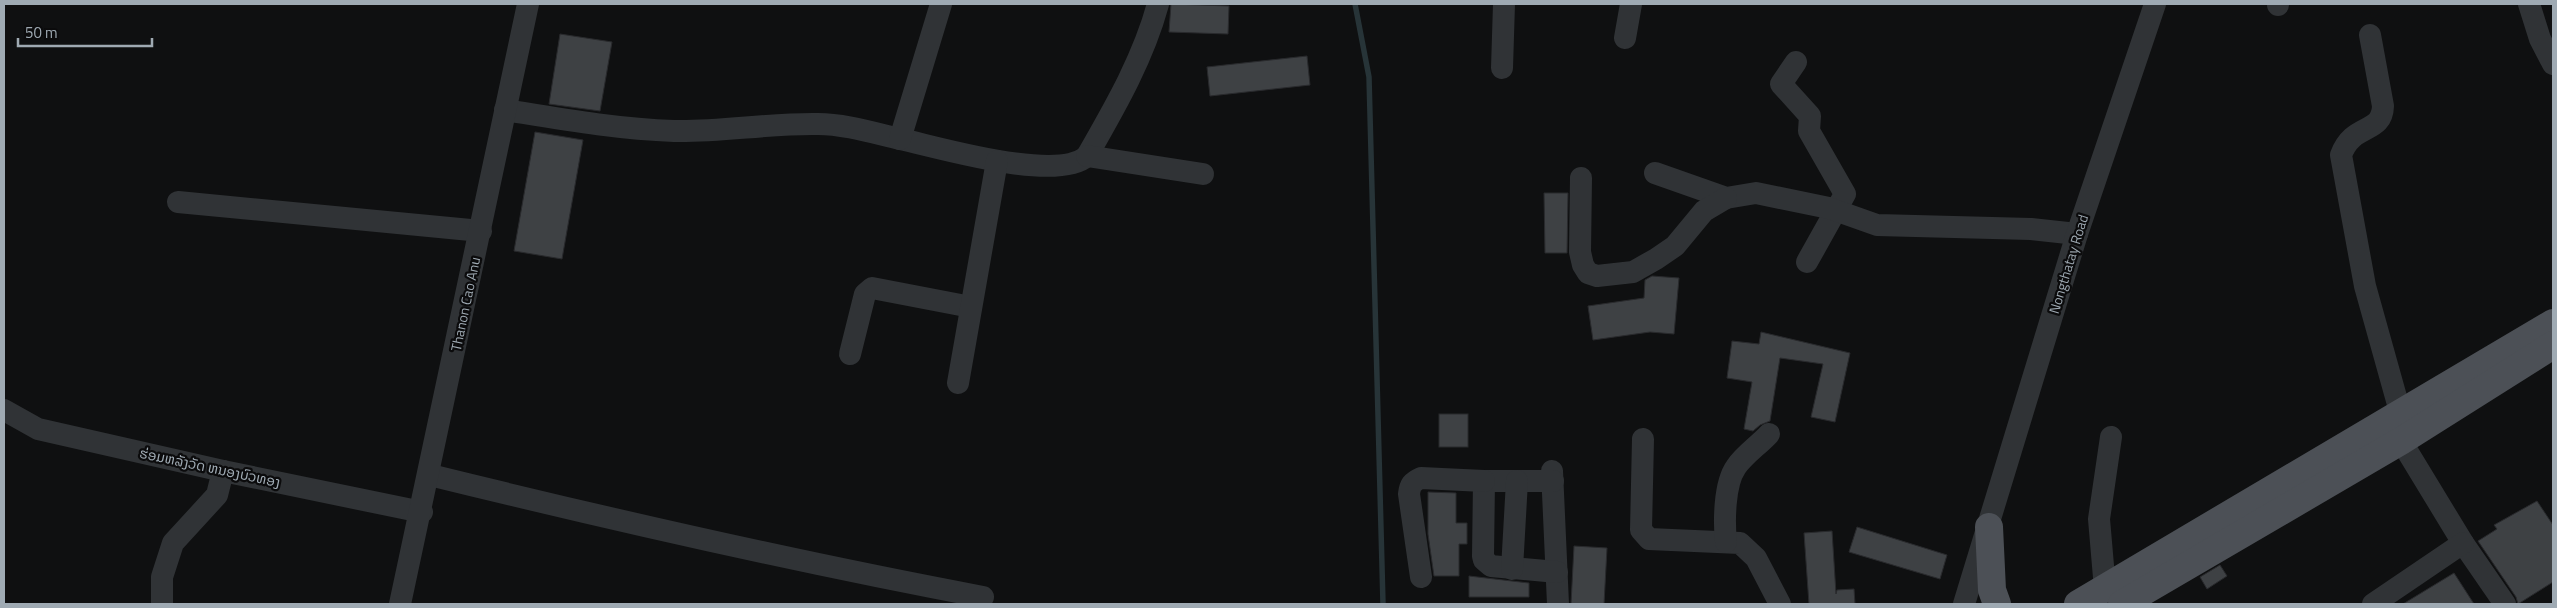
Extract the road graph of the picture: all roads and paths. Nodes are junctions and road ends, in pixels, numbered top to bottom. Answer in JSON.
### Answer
{"nodes":[{"id":1,"x":528,"y":4,"type":"edge"},
{"id":2,"x":941,"y":4,"type":"edge"},
{"id":3,"x":1158,"y":4,"type":"edge"},
{"id":4,"x":1504,"y":4,"type":"edge"},
{"id":5,"x":1631,"y":4,"type":"edge"},
{"id":6,"x":2155,"y":4,"type":"edge"},
{"id":7,"x":2529,"y":4,"type":"edge"},
{"id":8,"x":2370,"y":34,"type":"dead end"},
{"id":9,"x":1625,"y":38,"type":"dead end"},
{"id":10,"x":1796,"y":62,"type":"dead end"},
{"id":11,"x":2553,"y":64,"type":"edge"},
{"id":12,"x":1502,"y":68,"type":"dead end"},
{"id":13,"x":505,"y":110,"type":"junction"},
{"id":14,"x":900,"y":139,"type":"junction"},
{"id":15,"x":1087,"y":156,"type":"junction"},
{"id":16,"x":997,"y":161,"type":"junction"},
{"id":17,"x":1655,"y":173,"type":"dead end"},
{"id":18,"x":1204,"y":174,"type":"dead end"},
{"id":19,"x":1581,"y":178,"type":"dead end"},
{"id":20,"x":1726,"y":198,"type":"junction"},
{"id":21,"x":178,"y":202,"type":"dead end"},
{"id":22,"x":1836,"y":210,"type":"junction"},
{"id":23,"x":480,"y":231,"type":"junction"},
{"id":24,"x":2077,"y":234,"type":"junction"},
{"id":25,"x":1807,"y":262,"type":"dead end"},
{"id":26,"x":971,"y":307,"type":"junction"},
{"id":27,"x":2553,"y":323,"type":"edge"},
{"id":28,"x":2553,"y":345,"type":"edge"},
{"id":29,"x":850,"y":354,"type":"dead end"},
{"id":30,"x":958,"y":383,"type":"dead end"},
{"id":31,"x":4,"y":410,"type":"edge"},
{"id":32,"x":2401,"y":428,"type":"junction"},
{"id":33,"x":1769,"y":434,"type":"dead end"},
{"id":34,"x":2111,"y":437,"type":"dead end"},
{"id":35,"x":1643,"y":439,"type":"dead end"},
{"id":36,"x":223,"y":471,"type":"junction"},
{"id":37,"x":430,"y":475,"type":"junction"},
{"id":38,"x":1484,"y":481,"type":"junction"},
{"id":39,"x":1517,"y":481,"type":"junction"},
{"id":40,"x":422,"y":512,"type":"junction"},
{"id":41,"x":1989,"y":527,"type":"junction"},
{"id":42,"x":1726,"y":542,"type":"junction"},
{"id":43,"x":2463,"y":544,"type":"junction"},
{"id":44,"x":1512,"y":569,"type":"junction"},
{"id":45,"x":1557,"y":572,"type":"junction"},
{"id":46,"x":1421,"y":577,"type":"dead end"},
{"id":47,"x":983,"y":597,"type":"dead end"},
{"id":48,"x":2113,"y":597,"type":"edge"},
{"id":49,"x":162,"y":604,"type":"edge"},
{"id":50,"x":400,"y":604,"type":"edge"},
{"id":51,"x":1558,"y":604,"type":"edge"},
{"id":52,"x":1780,"y":604,"type":"edge"},
{"id":53,"x":1964,"y":604,"type":"edge"},
{"id":54,"x":1976,"y":604,"type":"edge"},
{"id":55,"x":1997,"y":604,"type":"edge"},
{"id":56,"x":2078,"y":604,"type":"edge"},
{"id":57,"x":2373,"y":604,"type":"edge"},
{"id":58,"x":2505,"y":604,"type":"edge"}],
"edges":[{"from":1,"to":13,"type":"street","name":"Thanon Cao Anu"},
{"from":2,"to":14,"type":"street"},
{"from":3,"to":15,"type":"street"},
{"from":4,"to":12,"type":"street"},
{"from":5,"to":9,"type":"street"},
{"from":6,"to":24,"type":"street","name":"Nongthatay Road"},
{"from":7,"to":11,"type":"street"},
{"from":8,"to":32,"type":"street"},
{"from":10,"to":22,"type":"street"},
{"from":13,"to":14,"type":"street"},
{"from":13,"to":23,"type":"street","name":"Thanon Cao Anu"},
{"from":14,"to":16,"type":"street"},
{"from":15,"to":16,"type":"street"},
{"from":15,"to":18,"type":"street"},
{"from":16,"to":26,"type":"street"},
{"from":17,"to":20,"type":"street"},
{"from":19,"to":20,"type":"street"},
{"from":20,"to":22,"type":"street"},
{"from":21,"to":23,"type":"street"},
{"from":22,"to":24,"type":"street"},
{"from":22,"to":25,"type":"street"},
{"from":23,"to":37,"type":"street","name":"Thanon Cao Anu"},
{"from":24,"to":41,"type":"street","name":"Nongthatay Road"},
{"from":26,"to":29,"type":"street"},
{"from":26,"to":30,"type":"street"},
{"from":27,"to":32,"type":"main road"},
{"from":28,"to":32,"type":"main road"},
{"from":31,"to":36,"type":"street","name":"ຮ່ອມຫລັງວັດ ຫນອງບົວທອງ"},
{"from":32,"to":43,"type":"street"},
{"from":32,"to":48,"type":"main road"},
{"from":33,"to":42,"type":"street"},
{"from":34,"to":48,"type":"street"},
{"from":35,"to":42,"type":"street"},
{"from":36,"to":40,"type":"street","name":"ຮ່ອມຫລັງວັດ ຫນອງບົວທອງ"},
{"from":36,"to":49,"type":"street"},
{"from":37,"to":40,"type":"street","name":"Thanon Cao Anu"},
{"from":37,"to":47,"type":"street"},
{"from":38,"to":39,"type":"street"},
{"from":38,"to":44,"type":"street"},
{"from":38,"to":46,"type":"street"},
{"from":39,"to":44,"type":"street"},
{"from":39,"to":45,"type":"street"},
{"from":40,"to":50,"type":"street","name":"Thanon Cao Anu"},
{"from":41,"to":53,"type":"street"},
{"from":41,"to":54,"type":"street"},
{"from":41,"to":55,"type":"main road"},
{"from":42,"to":52,"type":"street"},
{"from":43,"to":57,"type":"street"},
{"from":43,"to":58,"type":"street"},
{"from":44,"to":45,"type":"street"},
{"from":45,"to":51,"type":"street"},
{"from":48,"to":56,"type":"main road"}]}
